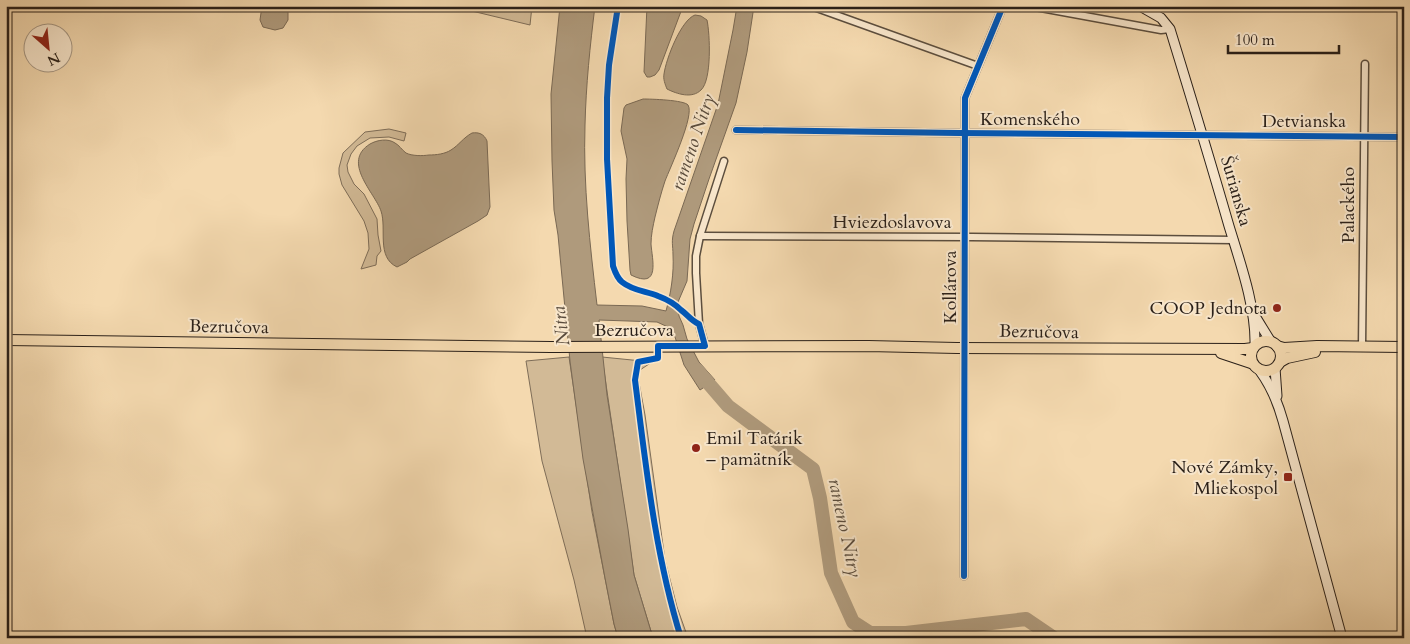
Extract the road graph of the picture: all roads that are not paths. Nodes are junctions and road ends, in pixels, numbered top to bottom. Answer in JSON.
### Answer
{"nodes":[{"id":1,"x":811,"y":6,"type":"edge"},
{"id":2,"x":1003,"y":6,"type":"edge"},
{"id":3,"x":1030,"y":6,"type":"edge"},
{"id":4,"x":1140,"y":6,"type":"edge"},
{"id":5,"x":1170,"y":29,"type":"junction"},
{"id":6,"x":1365,"y":64,"type":"dead end"},
{"id":7,"x":978,"y":66,"type":"junction"},
{"id":8,"x":736,"y":130,"type":"dead end"},
{"id":9,"x":966,"y":134,"type":"junction"},
{"id":10,"x":1203,"y":135,"type":"junction"},
{"id":11,"x":1363,"y":136,"type":"junction"},
{"id":12,"x":1404,"y":137,"type":"edge"},
{"id":13,"x":724,"y":161,"type":"dead end"},
{"id":14,"x":700,"y":236,"type":"junction"},
{"id":15,"x":965,"y":237,"type":"junction"},
{"id":16,"x":1234,"y":240,"type":"junction"},
{"id":17,"x":1253,"y":313,"type":"junction"},
{"id":18,"x":6,"y":340,"type":"edge"},
{"id":19,"x":701,"y":344,"type":"junction"},
{"id":20,"x":1274,"y":344,"type":"junction"},
{"id":21,"x":1254,"y":346,"type":"junction"},
{"id":22,"x":1340,"y":347,"type":"junction"},
{"id":23,"x":1362,"y":347,"type":"junction"},
{"id":24,"x":1404,"y":347,"type":"edge"},
{"id":25,"x":965,"y":348,"type":"junction"},
{"id":26,"x":1206,"y":349,"type":"junction"},
{"id":27,"x":1251,"y":363,"type":"junction"},
{"id":28,"x":1278,"y":365,"type":"junction"},
{"id":29,"x":1260,"y":371,"type":"junction"},
{"id":30,"x":1277,"y":401,"type":"junction"},
{"id":31,"x":964,"y":576,"type":"dead end"},
{"id":32,"x":1342,"y":638,"type":"edge"}],
"edges":[{"from":1,"to":7,"type":"street"},
{"from":2,"to":7,"type":"street","name":"Kollárova"},
{"from":3,"to":5,"type":"street"},
{"from":4,"to":5,"type":"street"},
{"from":5,"to":10,"type":"street","name":"Šurianska"},
{"from":6,"to":11,"type":"street","name":"Palackého"},
{"from":7,"to":9,"type":"street","name":"Kollárova"},
{"from":8,"to":9,"type":"street","name":"Komenského"},
{"from":9,"to":10,"type":"street","name":"Komenského"},
{"from":9,"to":15,"type":"street","name":"Kollárova"},
{"from":10,"to":11,"type":"street","name":"Detvianska"},
{"from":10,"to":16,"type":"street","name":"Šurianska"},
{"from":11,"to":12,"type":"street","name":"Detvianska"},
{"from":11,"to":23,"type":"street","name":"Palackého"},
{"from":13,"to":14,"type":"street"},
{"from":14,"to":15,"type":"street","name":"Hviezdoslavova"},
{"from":14,"to":19,"type":"street"},
{"from":15,"to":16,"type":"street","name":"Hviezdoslavova"},
{"from":15,"to":25,"type":"street","name":"Kollárova"},
{"from":16,"to":17,"type":"street","name":"Šurianska"},
{"from":17,"to":20,"type":"street","name":"Šurianska"},
{"from":17,"to":21,"type":"street","name":"Šurianska"},
{"from":18,"to":19,"type":"main road","name":"Bezručova"},
{"from":19,"to":25,"type":"main road","name":"Bezručova"},
{"from":20,"to":21,"type":"main road","name":"Bezručova"},
{"from":20,"to":22,"type":"main road","name":"Bezručova"},
{"from":20,"to":28,"type":"main road"},
{"from":21,"to":26,"type":"main road","name":"Bezručova"},
{"from":21,"to":27,"type":"main road"},
{"from":22,"to":23,"type":"main road"},
{"from":22,"to":28,"type":"main road"},
{"from":23,"to":24,"type":"main road"},
{"from":25,"to":26,"type":"main road","name":"Bezručova"},
{"from":25,"to":31,"type":"street","name":"Kollárova"},
{"from":26,"to":27,"type":"main road","name":"Bezručova"},
{"from":27,"to":29,"type":"main road","name":"Bezručova"},
{"from":28,"to":29,"type":"main road"},
{"from":28,"to":30,"type":"street"},
{"from":29,"to":30,"type":"street"},
{"from":30,"to":32,"type":"street"}]}
